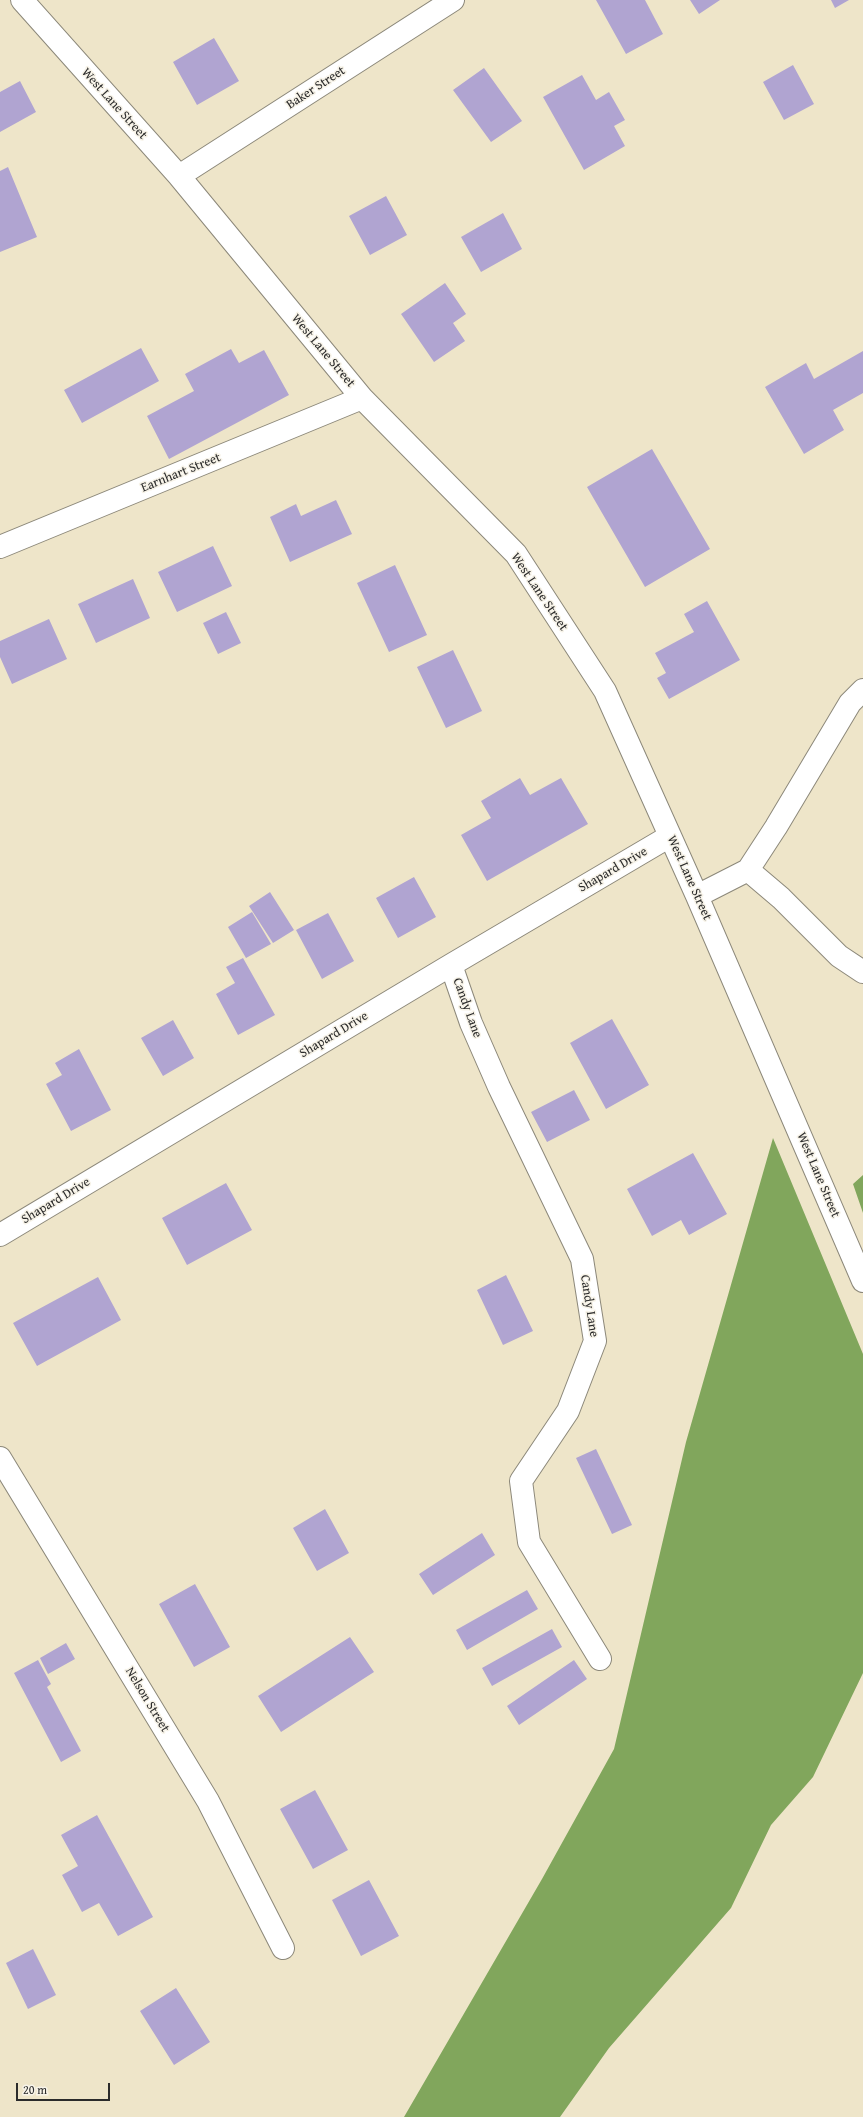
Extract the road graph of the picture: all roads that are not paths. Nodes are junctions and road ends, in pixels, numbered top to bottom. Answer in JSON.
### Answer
{"nodes":[{"id":1,"x":22,"y":0,"type":"edge"},
{"id":2,"x":453,"y":0,"type":"edge"},
{"id":3,"x":179,"y":176,"type":"junction"},
{"id":4,"x":362,"y":398,"type":"junction"},
{"id":5,"x":0,"y":547,"type":"edge"},
{"id":6,"x":863,"y":690,"type":"edge"},
{"id":7,"x":670,"y":836,"type":"junction"},
{"id":8,"x":748,"y":870,"type":"junction"},
{"id":9,"x":697,"y":896,"type":"junction"},
{"id":10,"x":451,"y":965,"type":"junction"},
{"id":11,"x":863,"y":972,"type":"edge"},
{"id":12,"x":0,"y":1235,"type":"edge"},
{"id":13,"x":863,"y":1281,"type":"edge"},
{"id":14,"x":0,"y":1458,"type":"edge"},
{"id":15,"x":600,"y":1659,"type":"dead end"},
{"id":16,"x":283,"y":1948,"type":"dead end"}],
"edges":[{"from":1,"to":3,"type":"street","name":"West Lane Street"},
{"from":2,"to":3,"type":"street","name":"Baker Street"},
{"from":3,"to":4,"type":"street","name":"West Lane Street"},
{"from":4,"to":5,"type":"street","name":"Earnhart Street"},
{"from":4,"to":7,"type":"street","name":"West Lane Street"},
{"from":6,"to":8,"type":"street"},
{"from":7,"to":9,"type":"street","name":"West Lane Street"},
{"from":7,"to":10,"type":"street","name":"Shapard Drive"},
{"from":8,"to":9,"type":"street"},
{"from":8,"to":11,"type":"street"},
{"from":9,"to":13,"type":"street","name":"West Lane Street"},
{"from":10,"to":12,"type":"street","name":"Shapard Drive"},
{"from":10,"to":15,"type":"street","name":"Candy Lane"},
{"from":14,"to":16,"type":"street","name":"Nelson Street"}]}
